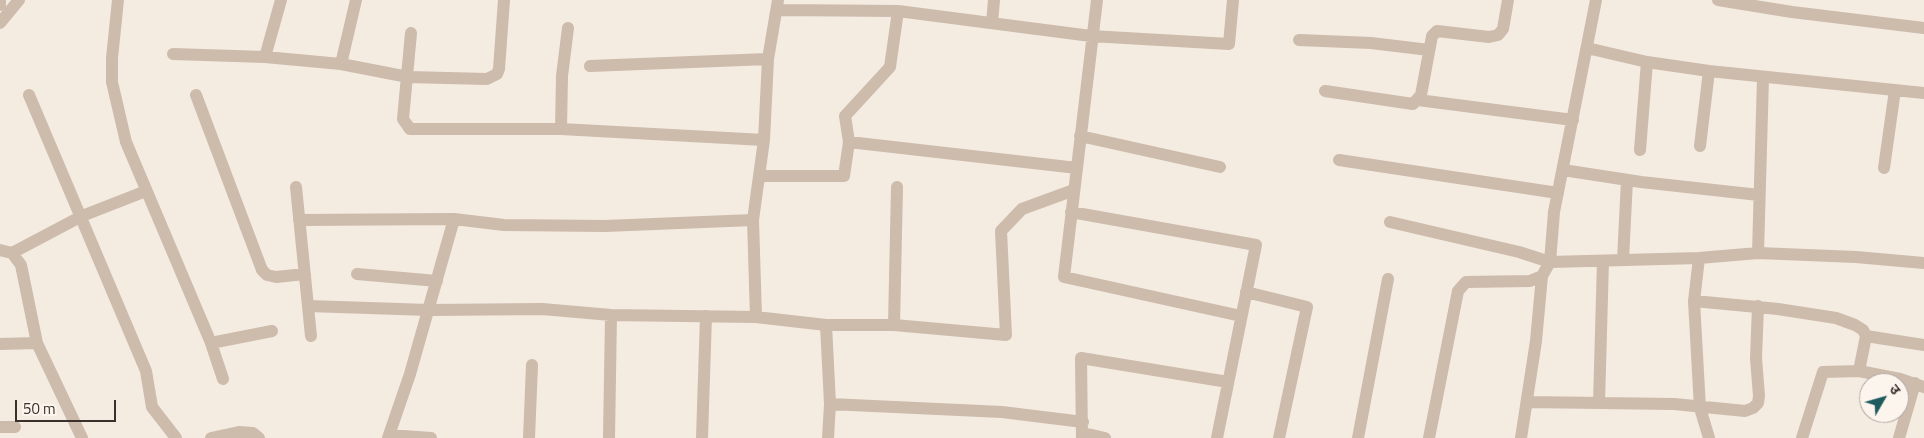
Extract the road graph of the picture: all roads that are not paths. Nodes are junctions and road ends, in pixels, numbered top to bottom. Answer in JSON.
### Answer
{"nodes":[{"id":1,"x":0,"y":0,"type":"edge"},
{"id":2,"x":19,"y":0,"type":"edge"},
{"id":3,"x":118,"y":0,"type":"edge"},
{"id":4,"x":281,"y":0,"type":"edge"},
{"id":5,"x":356,"y":0,"type":"edge"},
{"id":6,"x":504,"y":0,"type":"edge"},
{"id":7,"x":994,"y":0,"type":"edge"},
{"id":8,"x":1096,"y":0,"type":"edge"},
{"id":9,"x":1233,"y":0,"type":"edge"},
{"id":10,"x":1508,"y":0,"type":"edge"},
{"id":11,"x":1596,"y":0,"type":"edge"},
{"id":12,"x":1718,"y":0,"type":"edge"},
{"id":13,"x":0,"y":5,"type":"edge"},
{"id":14,"x":778,"y":5,"type":"edge"},
{"id":15,"x":1793,"y":6,"type":"edge"},
{"id":16,"x":898,"y":11,"type":"junction"},
{"id":17,"x":0,"y":23,"type":"edge"},
{"id":18,"x":992,"y":23,"type":"junction"},
{"id":19,"x":568,"y":28,"type":"dead end"},
{"id":20,"x":1924,"y":28,"type":"edge"},
{"id":21,"x":411,"y":33,"type":"dead end"},
{"id":22,"x":1091,"y":36,"type":"junction"},
{"id":23,"x":1299,"y":40,"type":"dead end"},
{"id":24,"x":1587,"y":48,"type":"junction"},
{"id":25,"x":1429,"y":50,"type":"junction"},
{"id":26,"x":173,"y":54,"type":"dead end"},
{"id":27,"x":264,"y":57,"type":"junction"},
{"id":28,"x":768,"y":59,"type":"junction"},
{"id":29,"x":1647,"y":62,"type":"junction"},
{"id":30,"x":341,"y":64,"type":"junction"},
{"id":31,"x":590,"y":66,"type":"dead end"},
{"id":32,"x":1709,"y":71,"type":"junction"},
{"id":33,"x":408,"y":77,"type":"junction"},
{"id":34,"x":1763,"y":78,"type":"junction"},
{"id":35,"x":1896,"y":90,"type":"junction"},
{"id":36,"x":1325,"y":91,"type":"dead end"},
{"id":37,"x":1924,"y":93,"type":"edge"},
{"id":38,"x":29,"y":95,"type":"dead end"},
{"id":39,"x":196,"y":95,"type":"dead end"},
{"id":40,"x":1418,"y":100,"type":"junction"},
{"id":41,"x":1573,"y":120,"type":"junction"},
{"id":42,"x":561,"y":130,"type":"junction"},
{"id":43,"x":1080,"y":136,"type":"junction"},
{"id":44,"x":764,"y":140,"type":"junction"},
{"id":45,"x":849,"y":142,"type":"junction"},
{"id":46,"x":1700,"y":146,"type":"dead end"},
{"id":47,"x":1640,"y":150,"type":"dead end"},
{"id":48,"x":1339,"y":160,"type":"dead end"},
{"id":49,"x":1220,"y":167,"type":"dead end"},
{"id":50,"x":1077,"y":168,"type":"junction"},
{"id":51,"x":1884,"y":168,"type":"dead end"},
{"id":52,"x":1563,"y":170,"type":"junction"},
{"id":53,"x":760,"y":176,"type":"junction"},
{"id":54,"x":1627,"y":180,"type":"junction"},
{"id":55,"x":296,"y":187,"type":"dead end"},
{"id":56,"x":898,"y":187,"type":"dead end"},
{"id":57,"x":1074,"y":190,"type":"junction"},
{"id":58,"x":146,"y":191,"type":"junction"},
{"id":59,"x":1558,"y":193,"type":"junction"},
{"id":60,"x":1760,"y":195,"type":"junction"},
{"id":61,"x":1072,"y":212,"type":"junction"},
{"id":62,"x":82,"y":216,"type":"junction"},
{"id":63,"x":454,"y":219,"type":"junction"},
{"id":64,"x":300,"y":220,"type":"junction"},
{"id":65,"x":753,"y":220,"type":"junction"},
{"id":66,"x":1390,"y":222,"type":"dead end"},
{"id":67,"x":6,"y":252,"type":"edge"},
{"id":68,"x":1758,"y":253,"type":"junction"},
{"id":69,"x":1699,"y":258,"type":"junction"},
{"id":70,"x":1623,"y":260,"type":"junction"},
{"id":71,"x":1603,"y":261,"type":"junction"},
{"id":72,"x":1550,"y":262,"type":"junction"},
{"id":73,"x":1924,"y":263,"type":"edge"},
{"id":74,"x":305,"y":274,"type":"junction"},
{"id":75,"x":357,"y":274,"type":"dead end"},
{"id":76,"x":1542,"y":276,"type":"junction"},
{"id":77,"x":1388,"y":279,"type":"dead end"},
{"id":78,"x":437,"y":281,"type":"junction"},
{"id":79,"x":1246,"y":292,"type":"junction"},
{"id":80,"x":1694,"y":301,"type":"junction"},
{"id":81,"x":308,"y":306,"type":"junction"},
{"id":82,"x":1758,"y":306,"type":"junction"},
{"id":83,"x":429,"y":310,"type":"junction"},
{"id":84,"x":612,"y":315,"type":"junction"},
{"id":85,"x":706,"y":316,"type":"junction"},
{"id":86,"x":1241,"y":316,"type":"junction"},
{"id":87,"x":756,"y":317,"type":"junction"},
{"id":88,"x":826,"y":324,"type":"junction"},
{"id":89,"x":894,"y":325,"type":"junction"},
{"id":90,"x":272,"y":330,"type":"dead end"},
{"id":91,"x":311,"y":336,"type":"dead end"},
{"id":92,"x":1866,"y":336,"type":"junction"},
{"id":93,"x":37,"y":343,"type":"junction"},
{"id":94,"x":211,"y":343,"type":"junction"},
{"id":95,"x":0,"y":344,"type":"edge"},
{"id":96,"x":1924,"y":346,"type":"edge"},
{"id":97,"x":532,"y":365,"type":"dead end"},
{"id":98,"x":1859,"y":371,"type":"junction"},
{"id":99,"x":223,"y":379,"type":"dead end"},
{"id":100,"x":1228,"y":382,"type":"junction"},
{"id":101,"x":1919,"y":385,"type":"edge"},
{"id":102,"x":1527,"y":402,"type":"junction"},
{"id":103,"x":1599,"y":403,"type":"junction"},
{"id":104,"x":830,"y":404,"type":"junction"},
{"id":105,"x":1700,"y":408,"type":"junction"},
{"id":106,"x":0,"y":427,"type":"edge"},
{"id":107,"x":15,"y":427,"type":"dead end"},
{"id":108,"x":1083,"y":431,"type":"edge"},
{"id":109,"x":388,"y":437,"type":"edge"},
{"id":110,"x":82,"y":438,"type":"edge"},
{"id":111,"x":176,"y":438,"type":"edge"},
{"id":112,"x":211,"y":438,"type":"edge"},
{"id":113,"x":259,"y":438,"type":"edge"},
{"id":114,"x":431,"y":438,"type":"edge"},
{"id":115,"x":529,"y":438,"type":"edge"},
{"id":116,"x":609,"y":438,"type":"edge"},
{"id":117,"x":702,"y":438,"type":"edge"},
{"id":118,"x":828,"y":438,"type":"edge"},
{"id":119,"x":1105,"y":438,"type":"edge"},
{"id":120,"x":1217,"y":438,"type":"edge"},
{"id":121,"x":1279,"y":438,"type":"edge"},
{"id":122,"x":1358,"y":438,"type":"edge"},
{"id":123,"x":1429,"y":438,"type":"edge"},
{"id":124,"x":1521,"y":438,"type":"edge"},
{"id":125,"x":1709,"y":438,"type":"edge"},
{"id":126,"x":1802,"y":438,"type":"edge"},
{"id":127,"x":1899,"y":438,"type":"edge"}],
"edges":[{"from":1,"to":13,"type":"street"},
{"from":2,"to":17,"type":"street"},
{"from":3,"to":58,"type":"street"},
{"from":4,"to":27,"type":"street"},
{"from":5,"to":30,"type":"street"},
{"from":6,"to":33,"type":"street"},
{"from":7,"to":18,"type":"street"},
{"from":8,"to":22,"type":"street"},
{"from":9,"to":22,"type":"street"},
{"from":10,"to":25,"type":"street"},
{"from":11,"to":24,"type":"street"},
{"from":12,"to":15,"type":"street"},
{"from":14,"to":16,"type":"street"},
{"from":14,"to":28,"type":"street"},
{"from":15,"to":20,"type":"street"},
{"from":16,"to":18,"type":"street"},
{"from":16,"to":45,"type":"street"},
{"from":18,"to":22,"type":"street"},
{"from":19,"to":42,"type":"street"},
{"from":21,"to":33,"type":"street"},
{"from":22,"to":43,"type":"street"},
{"from":23,"to":25,"type":"street"},
{"from":24,"to":29,"type":"street"},
{"from":24,"to":41,"type":"street"},
{"from":25,"to":40,"type":"street"},
{"from":26,"to":27,"type":"street"},
{"from":27,"to":30,"type":"street"},
{"from":28,"to":31,"type":"street"},
{"from":28,"to":44,"type":"street"},
{"from":29,"to":32,"type":"street"},
{"from":29,"to":47,"type":"street"},
{"from":30,"to":33,"type":"street"},
{"from":32,"to":34,"type":"street"},
{"from":32,"to":46,"type":"street"},
{"from":33,"to":42,"type":"street"},
{"from":34,"to":35,"type":"street"},
{"from":34,"to":60,"type":"street"},
{"from":35,"to":37,"type":"street"},
{"from":35,"to":51,"type":"street"},
{"from":36,"to":40,"type":"street"},
{"from":38,"to":62,"type":"street"},
{"from":39,"to":74,"type":"street"},
{"from":40,"to":41,"type":"street"},
{"from":41,"to":52,"type":"street"},
{"from":42,"to":44,"type":"street"},
{"from":43,"to":49,"type":"street"},
{"from":43,"to":50,"type":"street"},
{"from":44,"to":53,"type":"street"},
{"from":45,"to":50,"type":"street"},
{"from":45,"to":53,"type":"street"},
{"from":48,"to":59,"type":"street"},
{"from":50,"to":57,"type":"street"},
{"from":52,"to":54,"type":"street"},
{"from":52,"to":59,"type":"street"},
{"from":53,"to":65,"type":"street"},
{"from":54,"to":60,"type":"street"},
{"from":54,"to":70,"type":"street"},
{"from":55,"to":64,"type":"street"},
{"from":56,"to":89,"type":"street"},
{"from":57,"to":61,"type":"street"},
{"from":57,"to":89,"type":"street"},
{"from":58,"to":62,"type":"street"},
{"from":58,"to":94,"type":"street"},
{"from":59,"to":72,"type":"street"},
{"from":60,"to":68,"type":"street"},
{"from":61,"to":79,"type":"street"},
{"from":61,"to":86,"type":"street"},
{"from":62,"to":67,"type":"street"},
{"from":62,"to":111,"type":"street"},
{"from":63,"to":64,"type":"street"},
{"from":63,"to":65,"type":"street"},
{"from":63,"to":78,"type":"street"},
{"from":64,"to":74,"type":"street"},
{"from":65,"to":87,"type":"street"},
{"from":66,"to":72,"type":"street"},
{"from":67,"to":93,"type":"street"},
{"from":68,"to":69,"type":"street"},
{"from":68,"to":73,"type":"street"},
{"from":69,"to":70,"type":"street"},
{"from":69,"to":80,"type":"street"},
{"from":70,"to":71,"type":"street"},
{"from":71,"to":72,"type":"street"},
{"from":71,"to":103,"type":"street"},
{"from":72,"to":76,"type":"street"},
{"from":74,"to":81,"type":"street"},
{"from":75,"to":78,"type":"street"},
{"from":76,"to":102,"type":"street"},
{"from":76,"to":123,"type":"street"},
{"from":77,"to":122,"type":"street"},
{"from":78,"to":83,"type":"street"},
{"from":79,"to":86,"type":"street"},
{"from":79,"to":121,"type":"street"},
{"from":80,"to":82,"type":"street"},
{"from":80,"to":105,"type":"street"},
{"from":81,"to":83,"type":"street"},
{"from":81,"to":91,"type":"street"},
{"from":82,"to":92,"type":"street"},
{"from":82,"to":105,"type":"street"},
{"from":83,"to":84,"type":"street"},
{"from":83,"to":109,"type":"street"},
{"from":84,"to":85,"type":"street"},
{"from":84,"to":116,"type":"street"},
{"from":85,"to":87,"type":"street"},
{"from":85,"to":117,"type":"street"},
{"from":86,"to":100,"type":"street"},
{"from":87,"to":88,"type":"street"},
{"from":88,"to":89,"type":"street"},
{"from":88,"to":104,"type":"street"},
{"from":90,"to":94,"type":"street"},
{"from":92,"to":96,"type":"street"},
{"from":92,"to":98,"type":"street"},
{"from":93,"to":95,"type":"street"},
{"from":93,"to":110,"type":"street"},
{"from":94,"to":99,"type":"street"},
{"from":97,"to":115,"type":"street"},
{"from":98,"to":101,"type":"street"},
{"from":98,"to":126,"type":"street"},
{"from":100,"to":108,"type":"street"},
{"from":100,"to":120,"type":"street"},
{"from":101,"to":127,"type":"street"},
{"from":102,"to":103,"type":"street"},
{"from":102,"to":124,"type":"street"},
{"from":103,"to":105,"type":"street"},
{"from":104,"to":108,"type":"street"},
{"from":104,"to":118,"type":"street"},
{"from":105,"to":125,"type":"street"},
{"from":106,"to":107,"type":"street"},
{"from":108,"to":119,"type":"street"},
{"from":109,"to":114,"type":"street"},
{"from":112,"to":113,"type":"street"}]}
